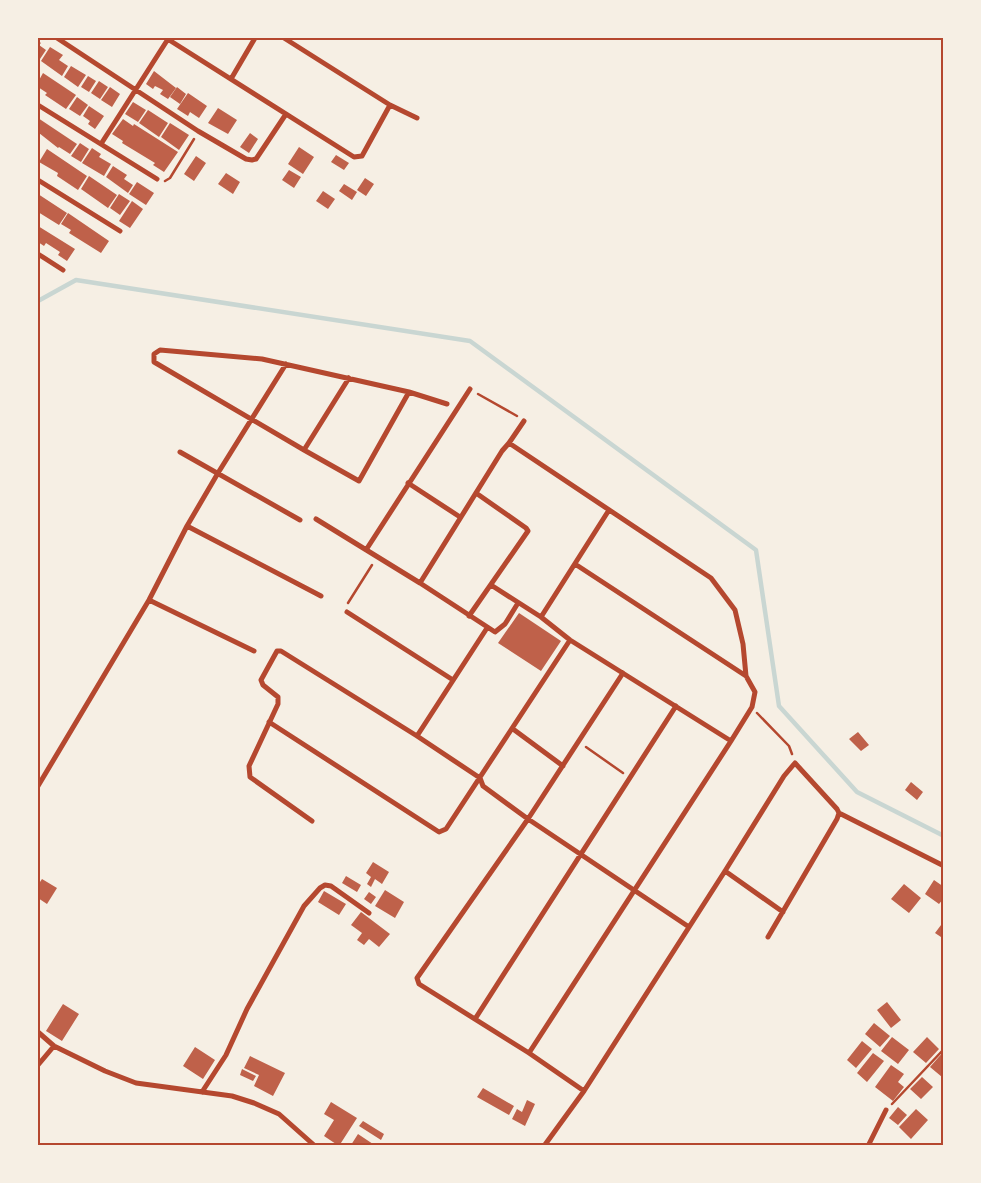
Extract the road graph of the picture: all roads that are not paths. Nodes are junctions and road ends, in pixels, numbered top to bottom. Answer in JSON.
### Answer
{"nodes":[{"id":1,"x":56,"y":38,"type":"edge"},
{"id":2,"x":168,"y":38,"type":"edge"},
{"id":3,"x":256,"y":38,"type":"edge"},
{"id":4,"x":284,"y":38,"type":"edge"},
{"id":5,"x":231,"y":79,"type":"junction"},
{"id":6,"x":136,"y":90,"type":"junction"},
{"id":7,"x":38,"y":105,"type":"edge"},
{"id":8,"x":390,"y":105,"type":"junction"},
{"id":9,"x":286,"y":114,"type":"junction"},
{"id":10,"x":417,"y":118,"type":"dead end"},
{"id":11,"x":101,"y":144,"type":"junction"},
{"id":12,"x":157,"y":179,"type":"road end"},
{"id":13,"x":38,"y":180,"type":"edge"},
{"id":14,"x":120,"y":231,"type":"dead end"},
{"id":15,"x":38,"y":254,"type":"edge"},
{"id":16,"x":63,"y":270,"type":"dead end"},
{"id":17,"x":286,"y":364,"type":"junction"},
{"id":18,"x":349,"y":378,"type":"junction"},
{"id":19,"x":470,"y":389,"type":"road end"},
{"id":20,"x":409,"y":392,"type":"junction"},
{"id":21,"x":447,"y":404,"type":"dead end"},
{"id":22,"x":250,"y":419,"type":"junction"},
{"id":23,"x":524,"y":421,"type":"road end"},
{"id":24,"x":509,"y":443,"type":"junction"},
{"id":25,"x":304,"y":450,"type":"junction"},
{"id":26,"x":180,"y":452,"type":"dead end"},
{"id":27,"x":218,"y":473,"type":"junction"},
{"id":28,"x":408,"y":483,"type":"junction"},
{"id":29,"x":476,"y":493,"type":"junction"},
{"id":30,"x":609,"y":510,"type":"junction"},
{"id":31,"x":460,"y":517,"type":"junction"},
{"id":32,"x":316,"y":519,"type":"dead end"},
{"id":33,"x":300,"y":520,"type":"dead end"},
{"id":34,"x":187,"y":526,"type":"junction"},
{"id":35,"x":366,"y":550,"type":"junction"},
{"id":36,"x":575,"y":564,"type":"junction"},
{"id":37,"x":420,"y":583,"type":"junction"},
{"id":38,"x":491,"y":585,"type":"junction"},
{"id":39,"x":321,"y":596,"type":"dead end"},
{"id":40,"x":149,"y":600,"type":"junction"},
{"id":41,"x":518,"y":603,"type":"junction"},
{"id":42,"x":347,"y":612,"type":"road end"},
{"id":43,"x":470,"y":616,"type":"junction"},
{"id":44,"x":541,"y":617,"type":"junction"},
{"id":45,"x":487,"y":628,"type":"junction"},
{"id":46,"x":570,"y":640,"type":"junction"},
{"id":47,"x":254,"y":651,"type":"dead end"},
{"id":48,"x":623,"y":673,"type":"junction"},
{"id":49,"x":746,"y":676,"type":"junction"},
{"id":50,"x":453,"y":680,"type":"junction"},
{"id":51,"x":676,"y":706,"type":"junction"},
{"id":52,"x":269,"y":722,"type":"junction"},
{"id":53,"x":513,"y":729,"type":"junction"},
{"id":54,"x":417,"y":736,"type":"junction"},
{"id":55,"x":731,"y":741,"type":"junction"},
{"id":56,"x":563,"y":766,"type":"junction"},
{"id":57,"x":480,"y":778,"type":"junction"},
{"id":58,"x":38,"y":786,"type":"edge"},
{"id":59,"x":839,"y":813,"type":"junction"},
{"id":60,"x":528,"y":819,"type":"junction"},
{"id":61,"x":312,"y":821,"type":"dead end"},
{"id":62,"x":581,"y":855,"type":"junction"},
{"id":63,"x":944,"y":866,"type":"edge"},
{"id":64,"x":726,"y":871,"type":"junction"},
{"id":65,"x":634,"y":889,"type":"junction"},
{"id":66,"x":783,"y":912,"type":"junction"},
{"id":67,"x":369,"y":913,"type":"dead end"},
{"id":68,"x":689,"y":927,"type":"junction"},
{"id":69,"x":768,"y":937,"type":"dead end"},
{"id":70,"x":474,"y":1019,"type":"junction"},
{"id":71,"x":38,"y":1032,"type":"edge"},
{"id":72,"x":54,"y":1046,"type":"junction"},
{"id":73,"x":529,"y":1053,"type":"junction"},
{"id":74,"x":38,"y":1065,"type":"edge"},
{"id":75,"x":584,"y":1091,"type":"junction"},
{"id":76,"x":202,"y":1092,"type":"junction"},
{"id":77,"x":886,"y":1110,"type":"road end"},
{"id":78,"x":315,"y":1146,"type":"edge"},
{"id":79,"x":544,"y":1146,"type":"edge"},
{"id":80,"x":868,"y":1146,"type":"edge"}],
"edges":[{"from":1,"to":6,"type":"street"},
{"from":2,"to":5,"type":"street"},
{"from":2,"to":6,"type":"street"},
{"from":3,"to":5,"type":"street"},
{"from":4,"to":8,"type":"street"},
{"from":5,"to":9,"type":"street"},
{"from":6,"to":9,"type":"street"},
{"from":6,"to":11,"type":"street"},
{"from":7,"to":11,"type":"street"},
{"from":8,"to":9,"type":"street"},
{"from":8,"to":10,"type":"street"},
{"from":11,"to":12,"type":"street"},
{"from":13,"to":14,"type":"street"},
{"from":15,"to":16,"type":"street"},
{"from":17,"to":18,"type":"street"},
{"from":17,"to":22,"type":"street"},
{"from":17,"to":22,"type":"street"},
{"from":18,"to":20,"type":"street"},
{"from":18,"to":25,"type":"street"},
{"from":19,"to":28,"type":"street"},
{"from":20,"to":21,"type":"street"},
{"from":20,"to":25,"type":"street"},
{"from":22,"to":25,"type":"street"},
{"from":22,"to":27,"type":"street"},
{"from":23,"to":24,"type":"street"},
{"from":24,"to":29,"type":"street"},
{"from":24,"to":30,"type":"street"},
{"from":26,"to":27,"type":"street"},
{"from":27,"to":33,"type":"street"},
{"from":27,"to":34,"type":"street"},
{"from":28,"to":31,"type":"street"},
{"from":28,"to":35,"type":"street"},
{"from":29,"to":31,"type":"street"},
{"from":29,"to":38,"type":"street"},
{"from":30,"to":36,"type":"street"},
{"from":30,"to":49,"type":"street"},
{"from":31,"to":37,"type":"street"},
{"from":32,"to":35,"type":"street"},
{"from":34,"to":39,"type":"street"},
{"from":34,"to":40,"type":"street"},
{"from":35,"to":37,"type":"street"},
{"from":36,"to":44,"type":"street"},
{"from":36,"to":49,"type":"street"},
{"from":37,"to":43,"type":"street"},
{"from":38,"to":41,"type":"street"},
{"from":38,"to":43,"type":"street"},
{"from":40,"to":47,"type":"street"},
{"from":40,"to":58,"type":"street"},
{"from":41,"to":44,"type":"street"},
{"from":41,"to":45,"type":"street"},
{"from":42,"to":50,"type":"street"},
{"from":43,"to":45,"type":"street"},
{"from":44,"to":46,"type":"street"},
{"from":45,"to":50,"type":"street"},
{"from":46,"to":48,"type":"street"},
{"from":46,"to":53,"type":"street"},
{"from":48,"to":51,"type":"street"},
{"from":48,"to":56,"type":"street"},
{"from":49,"to":55,"type":"street"},
{"from":50,"to":54,"type":"street"},
{"from":51,"to":55,"type":"street"},
{"from":51,"to":62,"type":"street"},
{"from":52,"to":54,"type":"street"},
{"from":52,"to":57,"type":"street"},
{"from":52,"to":61,"type":"street"},
{"from":53,"to":56,"type":"street"},
{"from":53,"to":57,"type":"street"},
{"from":54,"to":57,"type":"street"},
{"from":55,"to":65,"type":"street"},
{"from":56,"to":60,"type":"street"},
{"from":57,"to":60,"type":"street"},
{"from":59,"to":63,"type":"street"},
{"from":59,"to":64,"type":"street"},
{"from":59,"to":66,"type":"street"},
{"from":60,"to":62,"type":"street"},
{"from":60,"to":70,"type":"street"},
{"from":62,"to":65,"type":"street"},
{"from":62,"to":70,"type":"street"},
{"from":64,"to":66,"type":"street"},
{"from":64,"to":68,"type":"street"},
{"from":65,"to":68,"type":"street"},
{"from":65,"to":73,"type":"street"},
{"from":66,"to":69,"type":"street"},
{"from":67,"to":76,"type":"street"},
{"from":68,"to":75,"type":"street"},
{"from":70,"to":73,"type":"street"},
{"from":71,"to":72,"type":"street"},
{"from":72,"to":74,"type":"street"},
{"from":72,"to":76,"type":"street"},
{"from":73,"to":75,"type":"street"},
{"from":75,"to":79,"type":"street"},
{"from":76,"to":78,"type":"street"},
{"from":77,"to":80,"type":"street"}]}
